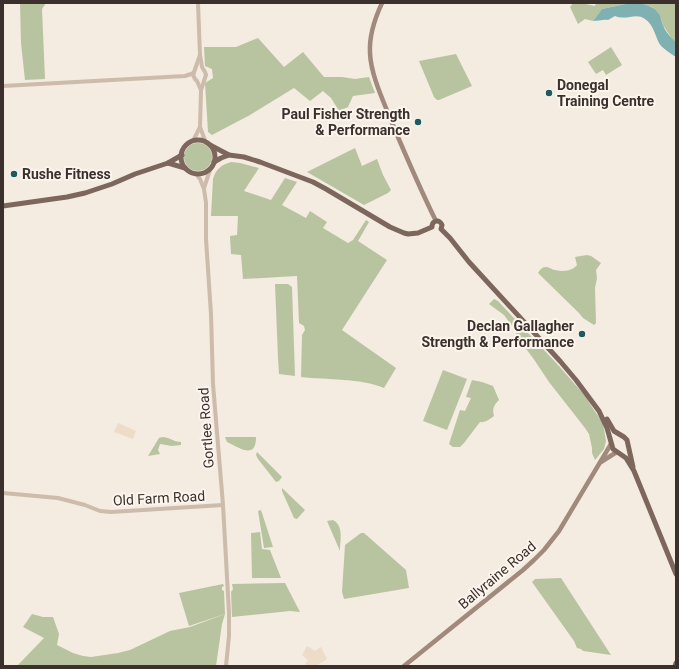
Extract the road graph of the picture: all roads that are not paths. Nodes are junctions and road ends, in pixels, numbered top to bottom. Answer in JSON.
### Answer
{"nodes":[{"id":1,"x":198,"y":3,"type":"edge"},
{"id":2,"x":382,"y":3,"type":"edge"},
{"id":3,"x":200,"y":54,"type":"junction"},
{"id":4,"x":203,"y":69,"type":"junction"},
{"id":5,"x":194,"y":72,"type":"junction"},
{"id":6,"x":186,"y":76,"type":"junction"},
{"id":7,"x":196,"y":80,"type":"junction"},
{"id":8,"x":204,"y":80,"type":"junction"},
{"id":9,"x":3,"y":86,"type":"edge"},
{"id":10,"x":201,"y":90,"type":"junction"},
{"id":11,"x":200,"y":127,"type":"junction"},
{"id":12,"x":193,"y":142,"type":"junction"},
{"id":13,"x":208,"y":144,"type":"junction"},
{"id":14,"x":182,"y":155,"type":"junction"},
{"id":15,"x":229,"y":155,"type":"junction"},
{"id":16,"x":214,"y":162,"type":"junction"},
{"id":17,"x":168,"y":163,"type":"junction"},
{"id":18,"x":185,"y":168,"type":"junction"},
{"id":19,"x":210,"y":170,"type":"junction"},
{"id":20,"x":196,"y":174,"type":"junction"},
{"id":21,"x":204,"y":189,"type":"junction"},
{"id":22,"x":3,"y":206,"type":"edge"},
{"id":23,"x":436,"y":221,"type":"junction"},
{"id":24,"x":432,"y":227,"type":"junction"},
{"id":25,"x":441,"y":229,"type":"junction"},
{"id":26,"x":599,"y":411,"type":"junction"},
{"id":27,"x":621,"y":435,"type":"junction"},
{"id":28,"x":611,"y":444,"type":"junction"},
{"id":29,"x":628,"y":444,"type":"junction"},
{"id":30,"x":618,"y":453,"type":"junction"},
{"id":31,"x":599,"y":464,"type":"junction"},
{"id":32,"x":634,"y":471,"type":"junction"},
{"id":33,"x":3,"y":493,"type":"edge"},
{"id":34,"x":223,"y":505,"type":"junction"},
{"id":35,"x":676,"y":574,"type":"edge"},
{"id":36,"x":676,"y":663,"type":"edge"},
{"id":37,"x":226,"y":666,"type":"edge"},
{"id":38,"x":404,"y":666,"type":"edge"},
{"id":39,"x":675,"y":666,"type":"edge"}],
"edges":[{"from":1,"to":3,"type":"street"},
{"from":2,"to":23,"type":"main road"},
{"from":3,"to":4,"type":"street"},
{"from":3,"to":5,"type":"street"},
{"from":4,"to":5,"type":"street"},
{"from":4,"to":8,"type":"street"},
{"from":5,"to":6,"type":"street"},
{"from":5,"to":7,"type":"street"},
{"from":6,"to":7,"type":"street"},
{"from":6,"to":9,"type":"street"},
{"from":7,"to":8,"type":"street"},
{"from":7,"to":10,"type":"street"},
{"from":8,"to":10,"type":"street"},
{"from":10,"to":11,"type":"street"},
{"from":11,"to":12,"type":"street"},
{"from":11,"to":13,"type":"street"},
{"from":12,"to":13,"type":"main road"},
{"from":12,"to":14,"type":"main road"},
{"from":13,"to":15,"type":"main road"},
{"from":13,"to":16,"type":"main road"},
{"from":14,"to":17,"type":"main road"},
{"from":14,"to":18,"type":"main road"},
{"from":15,"to":16,"type":"main road"},
{"from":15,"to":24,"type":"main road"},
{"from":16,"to":19,"type":"main road"},
{"from":17,"to":18,"type":"main road"},
{"from":17,"to":22,"type":"main road"},
{"from":18,"to":20,"type":"main road"},
{"from":19,"to":20,"type":"main road"},
{"from":19,"to":21,"type":"street","name":"Gortlee Road"},
{"from":20,"to":21,"type":"street","name":"Gortlee Road"},
{"from":21,"to":34,"type":"street","name":"Gortlee Road"},
{"from":23,"to":24,"type":"main road"},
{"from":23,"to":25,"type":"main road"},
{"from":24,"to":25,"type":"main road"},
{"from":25,"to":26,"type":"main road"},
{"from":26,"to":27,"type":"main road"},
{"from":26,"to":28,"type":"main road"},
{"from":27,"to":28,"type":"main road"},
{"from":27,"to":29,"type":"main road"},
{"from":28,"to":30,"type":"main road"},
{"from":28,"to":31,"type":"main road","name":"Ballyraine Road"},
{"from":29,"to":30,"type":"main road"},
{"from":29,"to":32,"type":"main road"},
{"from":30,"to":31,"type":"main road"},
{"from":30,"to":32,"type":"main road"},
{"from":31,"to":38,"type":"main road","name":"Ballyraine Road"},
{"from":32,"to":35,"type":"main road"},
{"from":33,"to":34,"type":"street","name":"Old Farm Road"},
{"from":34,"to":37,"type":"street","name":"Gortlee Road"},
{"from":36,"to":39,"type":"main road"}]}
